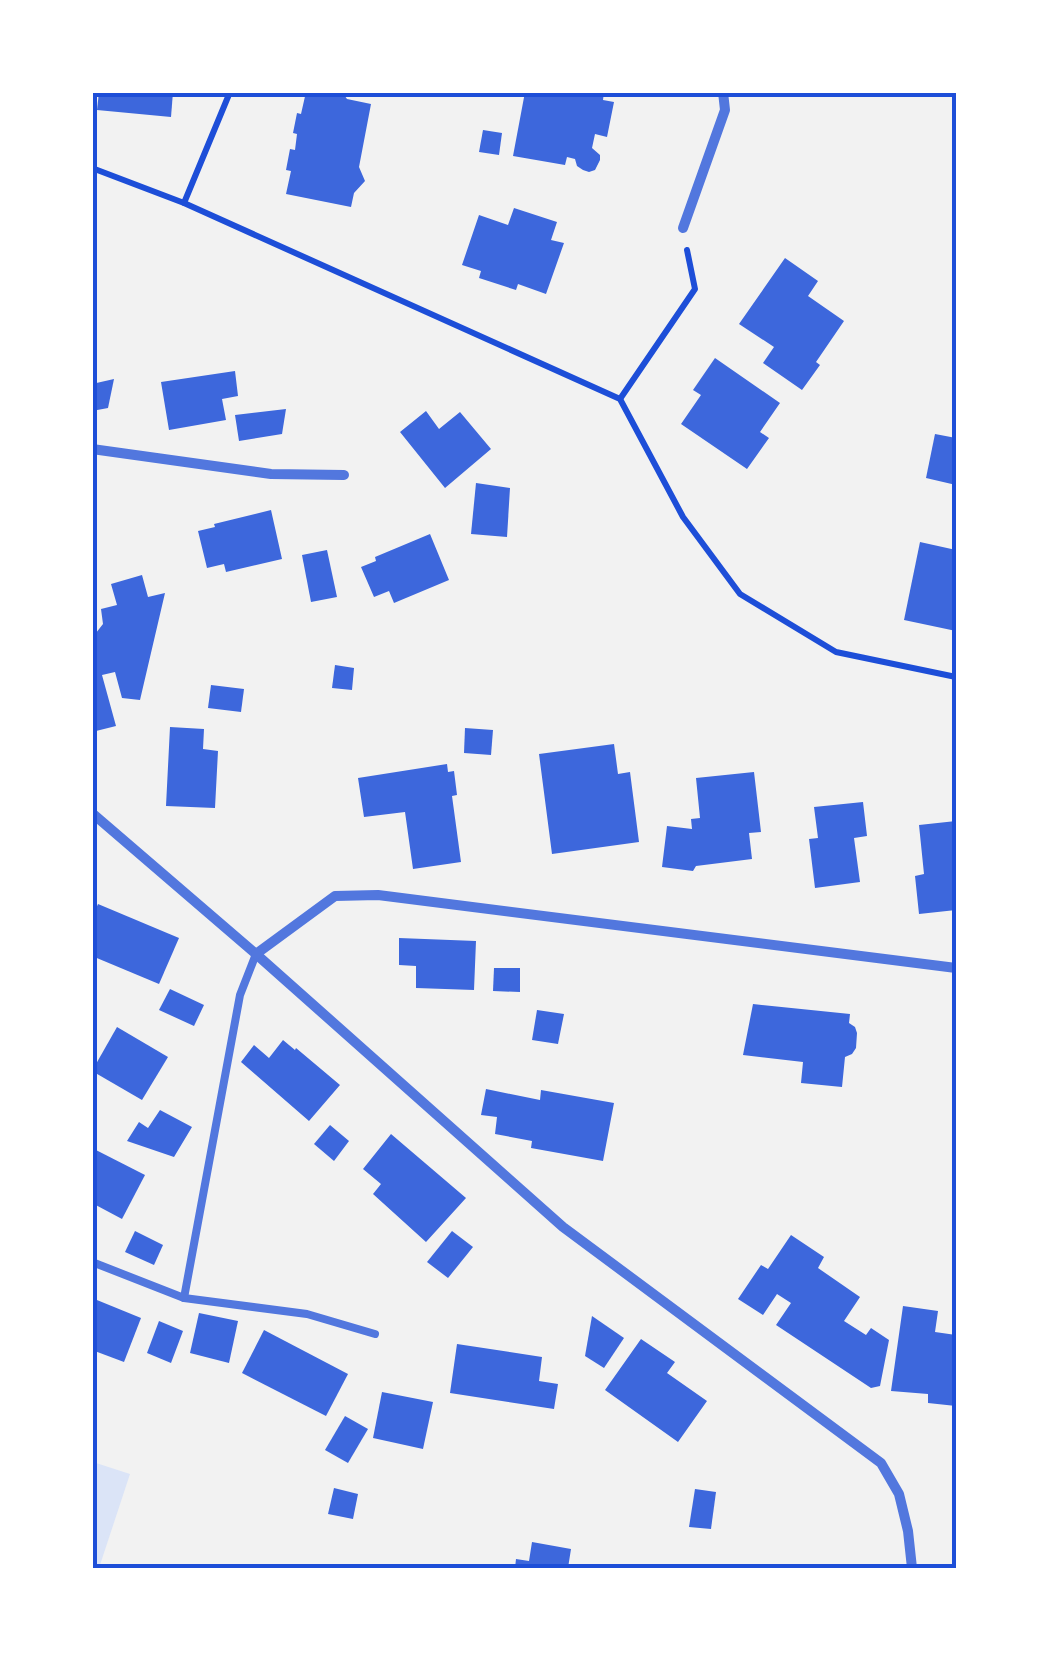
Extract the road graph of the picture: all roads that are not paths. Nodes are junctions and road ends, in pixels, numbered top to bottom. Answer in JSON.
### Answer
{"nodes":[{"id":1,"x":724,"y":92,"type":"edge"},
{"id":2,"x":683,"y":228,"type":"road end"},
{"id":3,"x":92,"y":449,"type":"edge"},
{"id":4,"x":344,"y":475,"type":"dead end"},
{"id":5,"x":92,"y":813,"type":"edge"},
{"id":6,"x":256,"y":954,"type":"junction"},
{"id":7,"x":956,"y":968,"type":"edge"},
{"id":8,"x":92,"y":1262,"type":"edge"},
{"id":9,"x":184,"y":1298,"type":"junction"},
{"id":10,"x":375,"y":1334,"type":"dead end"},
{"id":11,"x":912,"y":1568,"type":"edge"}],
"edges":[{"from":1,"to":2,"type":"street"},
{"from":3,"to":4,"type":"street"},
{"from":5,"to":6,"type":"street"},
{"from":6,"to":7,"type":"street"},
{"from":6,"to":9,"type":"lane"},
{"from":6,"to":11,"type":"street"},
{"from":8,"to":9,"type":"lane"},
{"from":9,"to":10,"type":"lane"}]}
